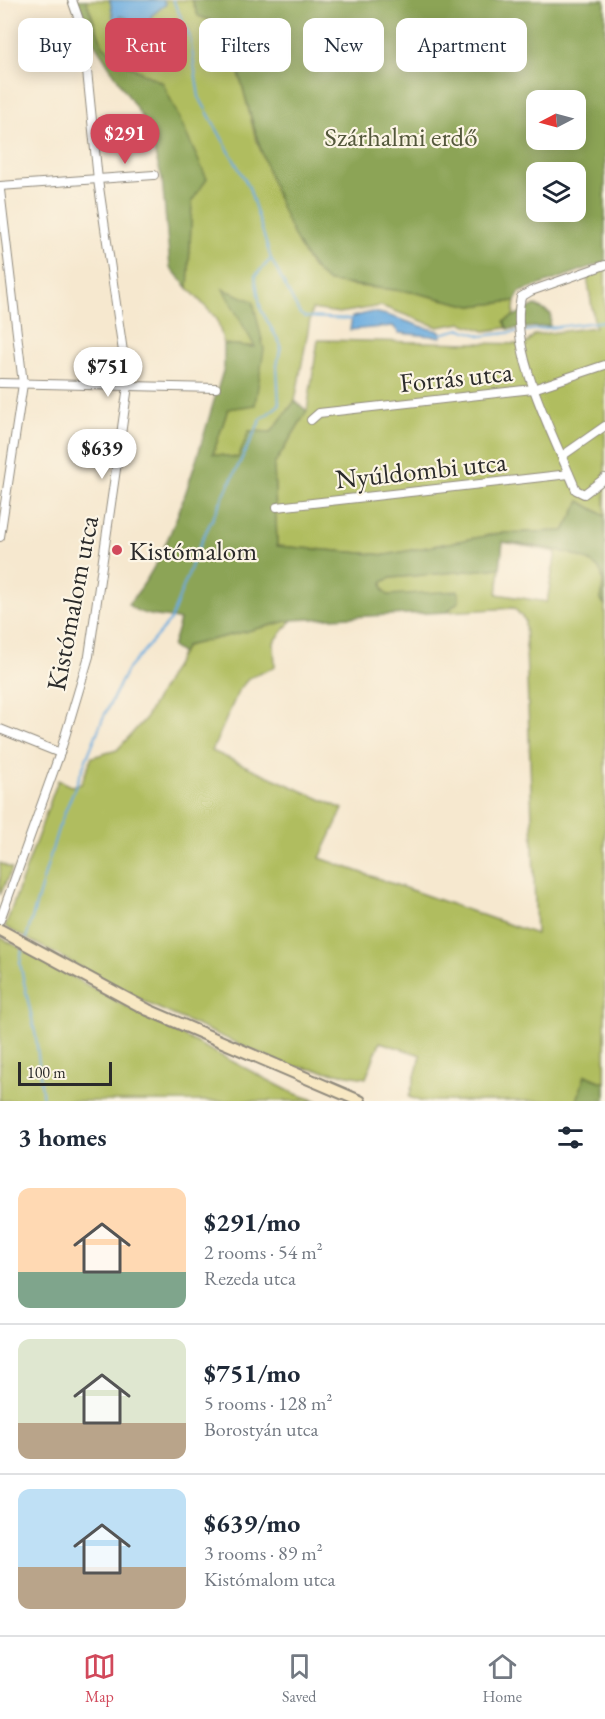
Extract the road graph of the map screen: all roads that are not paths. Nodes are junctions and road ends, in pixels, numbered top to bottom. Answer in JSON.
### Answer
{"nodes":[{"id":1,"x":72,"y":0,"type":"edge"},
{"id":2,"x":154,"y":175,"type":"dead end"},
{"id":3,"x":98,"y":180,"type":"junction"},
{"id":4,"x":0,"y":188,"type":"edge"},
{"id":5,"x":605,"y":265,"type":"edge"},
{"id":6,"x":605,"y":365,"type":"edge"},
{"id":7,"x":0,"y":383,"type":"edge"},
{"id":8,"x":23,"y":384,"type":"junction"},
{"id":9,"x":128,"y":387,"type":"junction"},
{"id":10,"x":216,"y":388,"type":"dead end"},
{"id":11,"x":533,"y":389,"type":"junction"},
{"id":12,"x":311,"y":420,"type":"dead end"},
{"id":13,"x":605,"y":426,"type":"edge"},
{"id":14,"x":562,"y":456,"type":"junction"},
{"id":15,"x":569,"y":474,"type":"junction"},
{"id":16,"x":605,"y":478,"type":"edge"},
{"id":17,"x":277,"y":507,"type":"dead end"},
{"id":18,"x":0,"y":537,"type":"edge"},
{"id":19,"x":0,"y":729,"type":"edge"},
{"id":20,"x":60,"y":753,"type":"junction"},
{"id":21,"x":0,"y":920,"type":"edge"},
{"id":22,"x":0,"y":930,"type":"edge"},
{"id":23,"x":360,"y":1101,"type":"edge"}],
"edges":[{"from":1,"to":3,"type":"street","name":"Kistómalom utca"},
{"from":2,"to":3,"type":"street"},
{"from":3,"to":4,"type":"street"},
{"from":3,"to":9,"type":"street","name":"Kistómalom utca"},
{"from":4,"to":8,"type":"street"},
{"from":5,"to":11,"type":"street"},
{"from":6,"to":11,"type":"street","name":"Forrás utca"},
{"from":7,"to":8,"type":"street"},
{"from":8,"to":9,"type":"street"},
{"from":8,"to":18,"type":"street"},
{"from":9,"to":10,"type":"street"},
{"from":9,"to":20,"type":"street","name":"Kistómalom utca"},
{"from":11,"to":12,"type":"street","name":"Forrás utca"},
{"from":11,"to":14,"type":"street"},
{"from":13,"to":14,"type":"street"},
{"from":14,"to":15,"type":"street"},
{"from":15,"to":16,"type":"street"},
{"from":15,"to":17,"type":"street","name":"Nyúldombi utca"},
{"from":19,"to":20,"type":"street"},
{"from":20,"to":21,"type":"street","name":"Kistómalom utca"},
{"from":22,"to":23,"type":"main road"}]}
